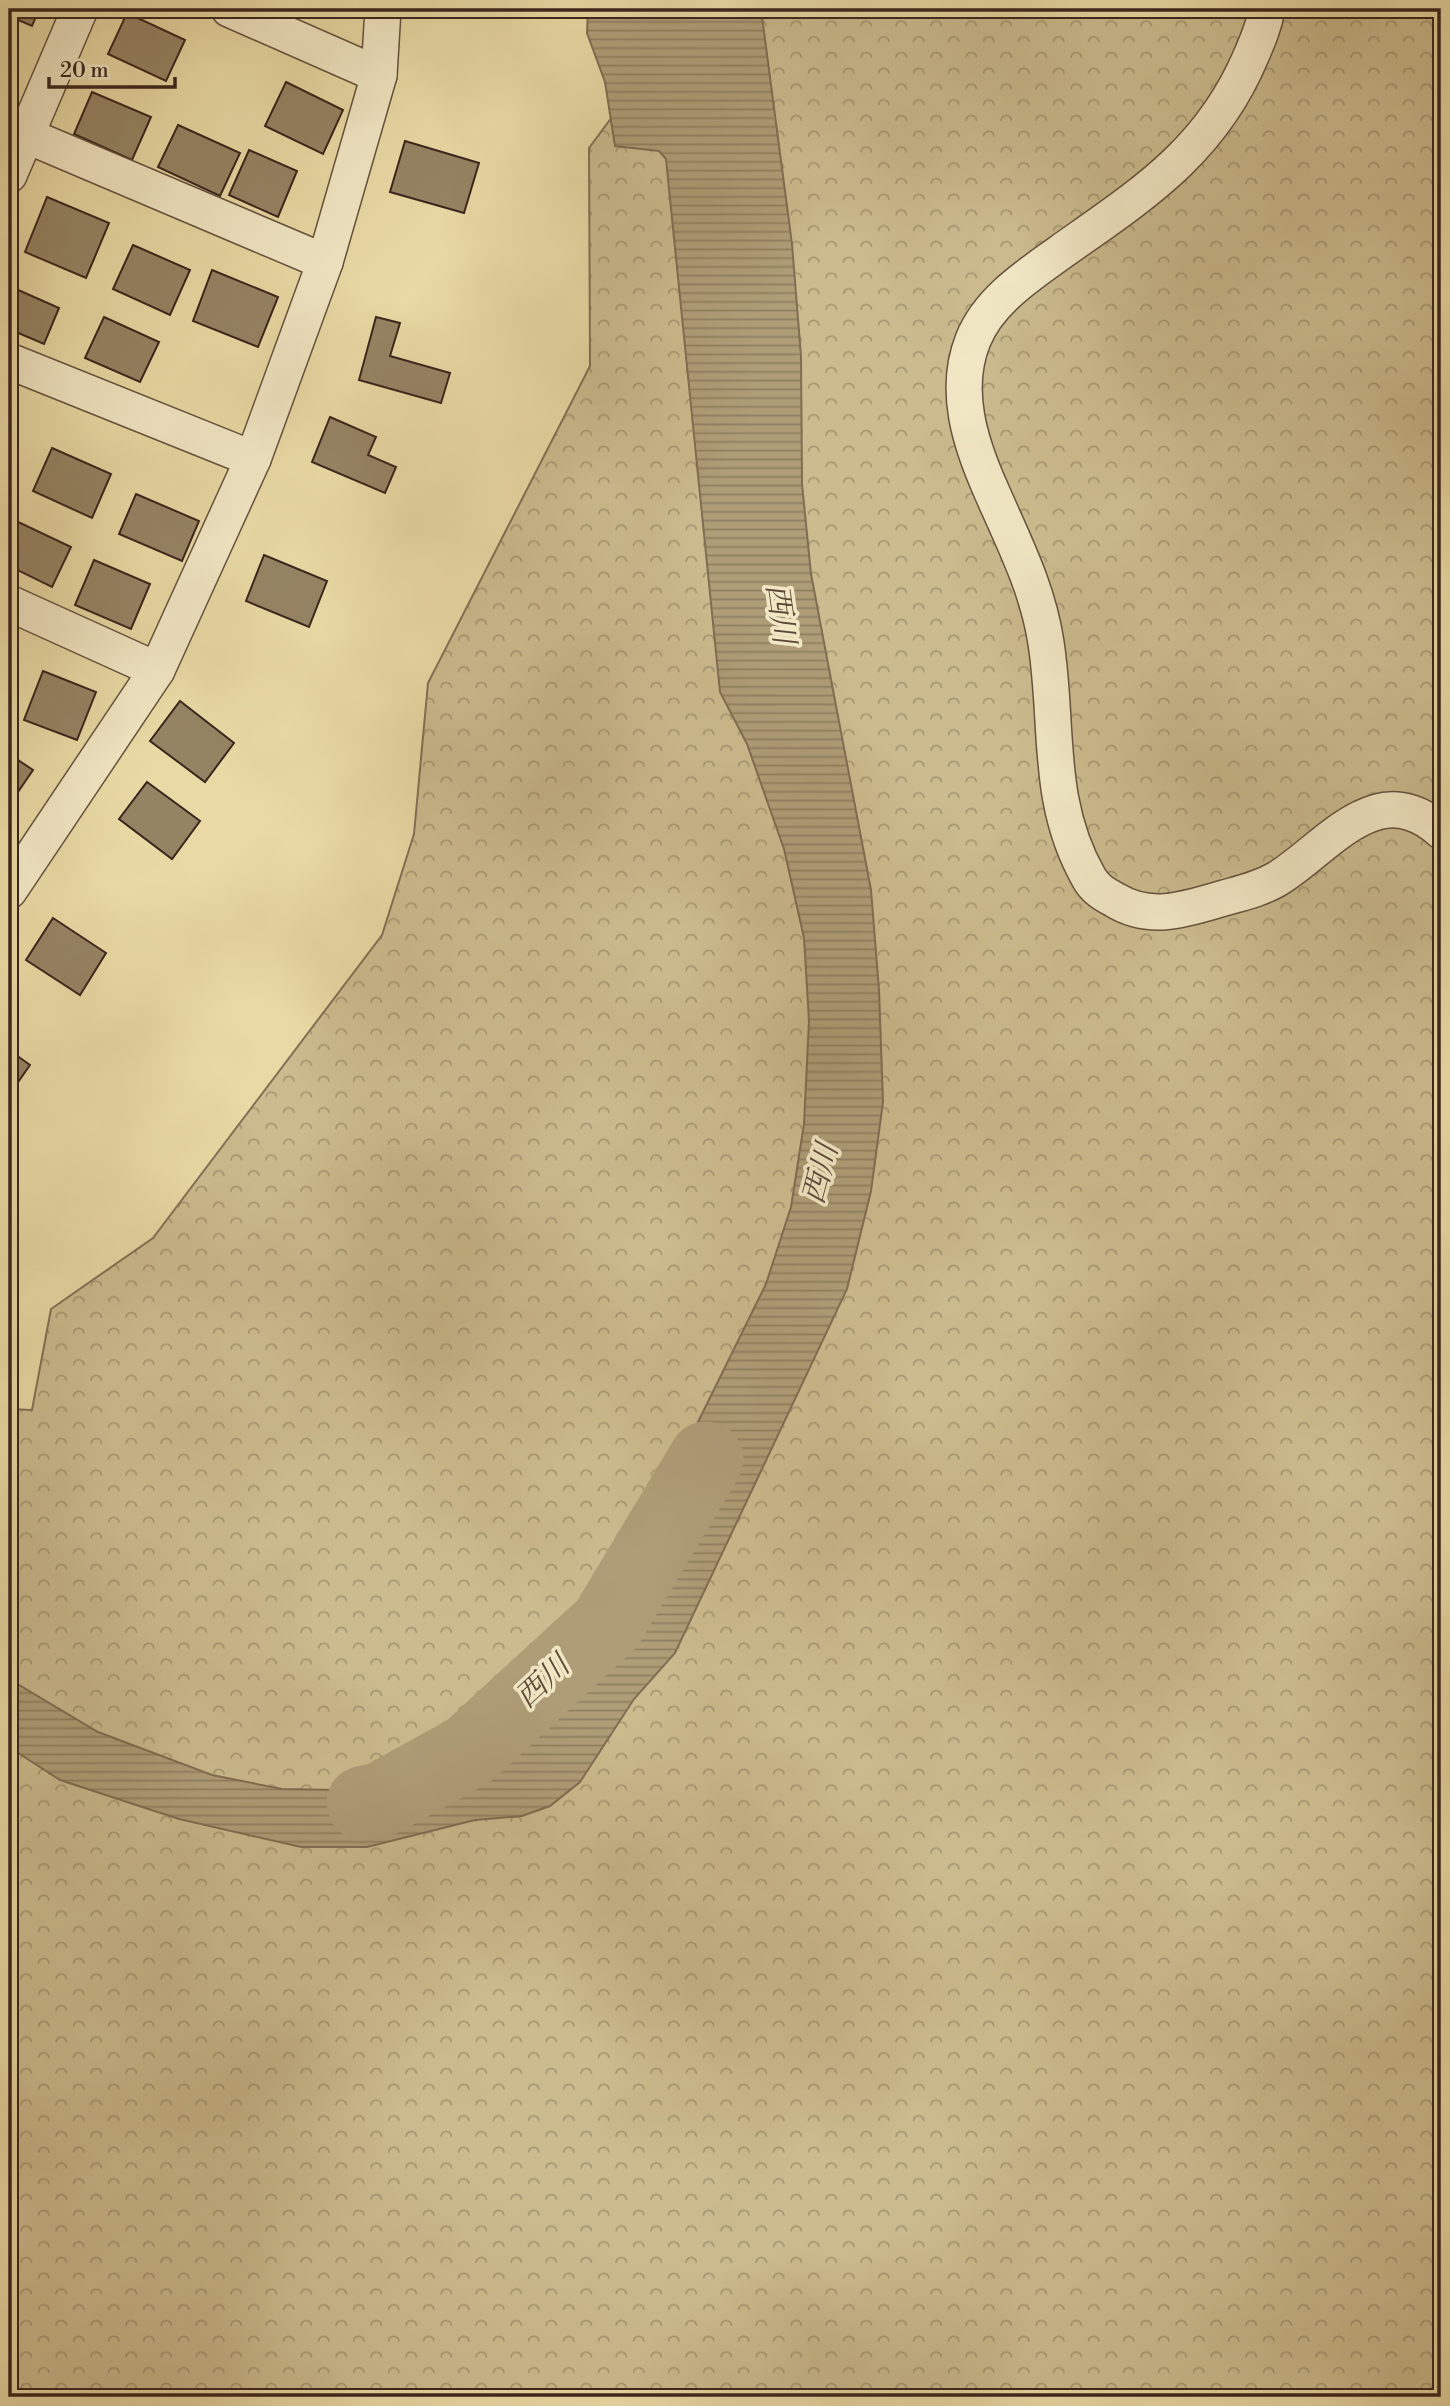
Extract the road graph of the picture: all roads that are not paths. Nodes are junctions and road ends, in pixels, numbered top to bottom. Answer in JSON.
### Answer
{"nodes":[{"id":1,"x":80,"y":9,"type":"edge"},
{"id":2,"x":229,"y":9,"type":"edge"},
{"id":3,"x":383,"y":9,"type":"edge"},
{"id":4,"x":1267,"y":9,"type":"edge"},
{"id":5,"x":379,"y":75,"type":"junction"},
{"id":6,"x":17,"y":132,"type":"edge"},
{"id":7,"x":9,"y":175,"type":"edge"},
{"id":8,"x":325,"y":262,"type":"junction"},
{"id":9,"x":9,"y":361,"type":"edge"},
{"id":10,"x":253,"y":459,"type":"junction"},
{"id":11,"x":9,"y":603,"type":"edge"},
{"id":12,"x":157,"y":670,"type":"junction"},
{"id":13,"x":1441,"y":831,"type":"edge"},
{"id":14,"x":19,"y":853,"type":"edge"},
{"id":15,"x":9,"y":891,"type":"edge"}],
"edges":[{"from":1,"to":6,"type":"street"},
{"from":2,"to":5,"type":"street"},
{"from":3,"to":5,"type":"street"},
{"from":4,"to":13,"type":"street"},
{"from":5,"to":8,"type":"street"},
{"from":6,"to":7,"type":"street"},
{"from":6,"to":8,"type":"street"},
{"from":8,"to":10,"type":"street"},
{"from":9,"to":10,"type":"street"},
{"from":10,"to":12,"type":"street"},
{"from":11,"to":12,"type":"street"},
{"from":12,"to":14,"type":"street"},
{"from":14,"to":15,"type":"street"}]}
